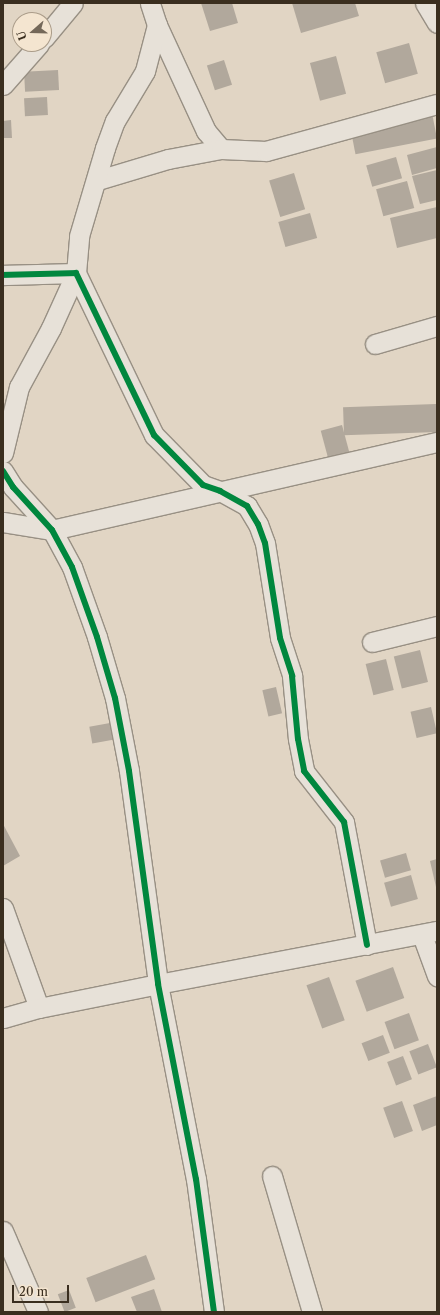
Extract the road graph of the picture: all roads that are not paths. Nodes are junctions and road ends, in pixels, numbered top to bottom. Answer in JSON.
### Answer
{"nodes":[{"id":1,"x":73,"y":3,"type":"edge"},
{"id":2,"x":150,"y":3,"type":"edge"},
{"id":3,"x":425,"y":3,"type":"edge"},
{"id":4,"x":437,"y":23,"type":"edge"},
{"id":5,"x":157,"y":24,"type":"junction"},
{"id":6,"x":52,"y":28,"type":"edge"},
{"id":7,"x":32,"y":52,"type":"edge"},
{"id":8,"x":3,"y":84,"type":"edge"},
{"id":9,"x":437,"y":104,"type":"edge"},
{"id":10,"x":221,"y":149,"type":"junction"},
{"id":11,"x":98,"y":180,"type":"junction"},
{"id":12,"x":76,"y":273,"type":"junction"},
{"id":13,"x":3,"y":275,"type":"edge"},
{"id":14,"x":437,"y":326,"type":"edge"},
{"id":15,"x":375,"y":344,"type":"dead end"},
{"id":16,"x":437,"y":442,"type":"edge"},
{"id":17,"x":3,"y":453,"type":"edge"},
{"id":18,"x":3,"y":471,"type":"edge"},
{"id":19,"x":220,"y":491,"type":"junction"},
{"id":20,"x":3,"y":522,"type":"edge"},
{"id":21,"x":52,"y":530,"type":"junction"},
{"id":22,"x":437,"y":626,"type":"edge"},
{"id":23,"x":372,"y":642,"type":"dead end"},
{"id":24,"x":3,"y":908,"type":"edge"},
{"id":25,"x":430,"y":933,"type":"edge"},
{"id":26,"x":367,"y":945,"type":"junction"},
{"id":27,"x":437,"y":976,"type":"edge"},
{"id":28,"x":158,"y":984,"type":"junction"},
{"id":29,"x":39,"y":1008,"type":"junction"},
{"id":30,"x":3,"y":1018,"type":"edge"},
{"id":31,"x":272,"y":1176,"type":"dead end"},
{"id":32,"x":3,"y":1231,"type":"edge"},
{"id":33,"x":38,"y":1312,"type":"edge"},
{"id":34,"x":214,"y":1312,"type":"edge"},
{"id":35,"x":312,"y":1312,"type":"edge"}],
"edges":[{"from":1,"to":6,"type":"street"},
{"from":2,"to":5,"type":"street"},
{"from":3,"to":4,"type":"street"},
{"from":5,"to":10,"type":"street"},
{"from":5,"to":11,"type":"street"},
{"from":7,"to":8,"type":"street"},
{"from":9,"to":10,"type":"street"},
{"from":10,"to":11,"type":"street"},
{"from":11,"to":12,"type":"street"},
{"from":12,"to":13,"type":"street"},
{"from":12,"to":17,"type":"street"},
{"from":12,"to":19,"type":"street"},
{"from":14,"to":15,"type":"street"},
{"from":16,"to":19,"type":"street"},
{"from":18,"to":21,"type":"street"},
{"from":19,"to":21,"type":"street"},
{"from":19,"to":26,"type":"street"},
{"from":20,"to":21,"type":"street"},
{"from":21,"to":28,"type":"street"},
{"from":22,"to":23,"type":"street"},
{"from":24,"to":29,"type":"street"},
{"from":25,"to":26,"type":"street"},
{"from":25,"to":27,"type":"street"},
{"from":26,"to":28,"type":"street"},
{"from":28,"to":29,"type":"street"},
{"from":28,"to":34,"type":"street"},
{"from":29,"to":30,"type":"street"},
{"from":31,"to":35,"type":"street"},
{"from":32,"to":33,"type":"street"}]}
